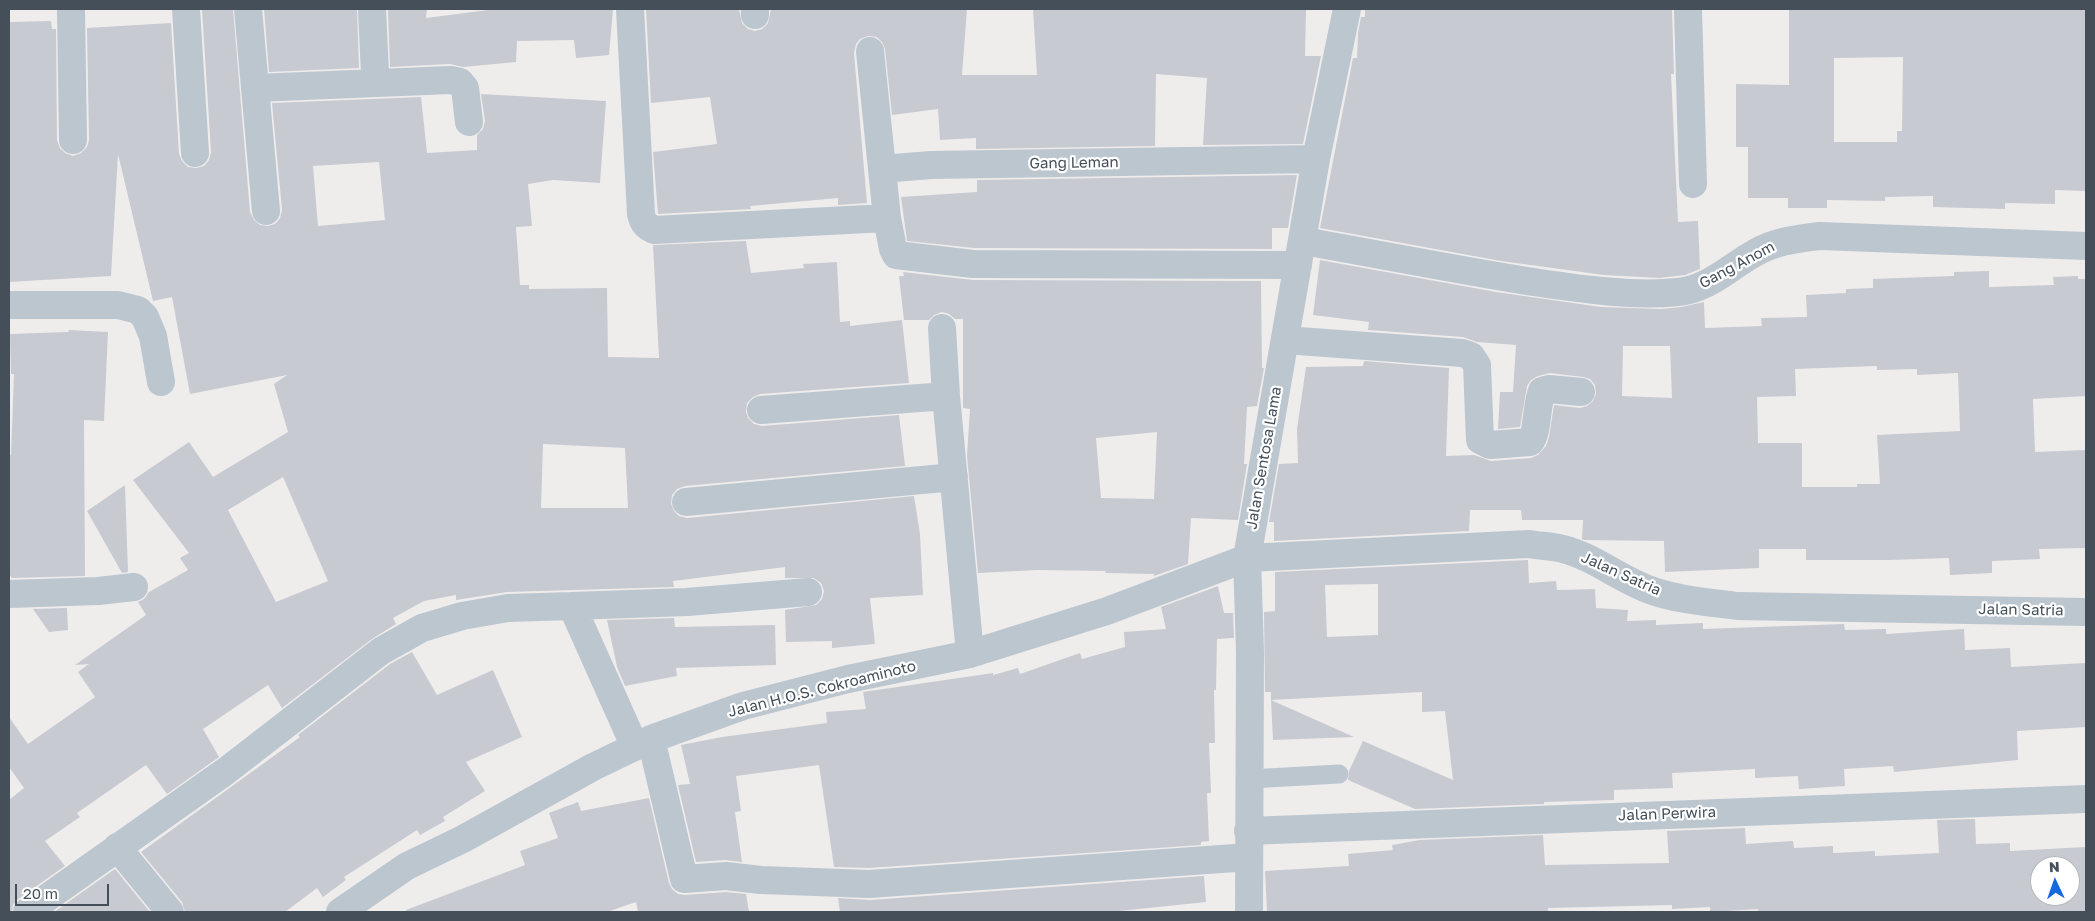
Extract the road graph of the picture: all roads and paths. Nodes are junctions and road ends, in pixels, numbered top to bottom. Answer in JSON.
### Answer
{"nodes":[{"id":1,"x":72,"y":9,"type":"edge"},
{"id":2,"x":186,"y":9,"type":"edge"},
{"id":3,"x":248,"y":9,"type":"edge"},
{"id":4,"x":372,"y":9,"type":"edge"},
{"id":5,"x":630,"y":9,"type":"edge"},
{"id":6,"x":1346,"y":9,"type":"edge"},
{"id":7,"x":1688,"y":9,"type":"edge"},
{"id":8,"x":870,"y":51,"type":"dead end"},
{"id":9,"x":375,"y":74,"type":"dead end"},
{"id":10,"x":255,"y":88,"type":"junction"},
{"id":11,"x":469,"y":122,"type":"dead end"},
{"id":12,"x":73,"y":140,"type":"dead end"},
{"id":13,"x":195,"y":153,"type":"dead end"},
{"id":14,"x":1316,"y":159,"type":"junction"},
{"id":15,"x":882,"y":170,"type":"junction"},
{"id":16,"x":1692,"y":184,"type":"dead end"},
{"id":17,"x":266,"y":211,"type":"dead end"},
{"id":18,"x":887,"y":218,"type":"junction"},
{"id":19,"x":2086,"y":246,"type":"edge"},
{"id":20,"x":1300,"y":253,"type":"junction"},
{"id":21,"x":9,"y":305,"type":"edge"},
{"id":22,"x":942,"y":328,"type":"dead end"},
{"id":23,"x":1284,"y":340,"type":"junction"},
{"id":24,"x":161,"y":382,"type":"dead end"},
{"id":25,"x":1581,"y":392,"type":"dead end"},
{"id":26,"x":946,"y":396,"type":"junction"},
{"id":27,"x":761,"y":410,"type":"dead end"},
{"id":28,"x":954,"y":476,"type":"junction"},
{"id":29,"x":686,"y":502,"type":"dead end"},
{"id":30,"x":1246,"y":558,"type":"junction"},
{"id":31,"x":134,"y":587,"type":"dead end"},
{"id":32,"x":808,"y":592,"type":"dead end"},
{"id":33,"x":9,"y":594,"type":"edge"},
{"id":34,"x":572,"y":606,"type":"junction"},
{"id":35,"x":2086,"y":612,"type":"edge"},
{"id":36,"x":970,"y":654,"type":"junction"},
{"id":37,"x":643,"y":743,"type":"junction"},
{"id":38,"x":1340,"y":774,"type":"dead end"},
{"id":39,"x":1250,"y":779,"type":"junction"},
{"id":40,"x":2086,"y":799,"type":"edge"},
{"id":41,"x":1249,"y":844,"type":"junction"},
{"id":42,"x":117,"y":847,"type":"junction"},
{"id":43,"x":27,"y":912,"type":"edge"},
{"id":44,"x":170,"y":912,"type":"edge"},
{"id":45,"x":340,"y":912,"type":"edge"},
{"id":46,"x":1249,"y":912,"type":"edge"}],
"edges":[{"from":1,"to":12,"type":"street"},
{"from":2,"to":13,"type":"street"},
{"from":3,"to":10,"type":"street"},
{"from":4,"to":9,"type":"street"},
{"from":5,"to":18,"type":"street"},
{"from":6,"to":14,"type":"street","name":"Jalan Sentosa Lama"},
{"from":7,"to":16,"type":"street"},
{"from":8,"to":15,"type":"street"},
{"from":10,"to":11,"type":"street"},
{"from":10,"to":17,"type":"street"},
{"from":14,"to":15,"type":"street","name":"Gang Leman"},
{"from":14,"to":20,"type":"street","name":"Jalan Sentosa Lama"},
{"from":15,"to":18,"type":"street"},
{"from":18,"to":20,"type":"street","name":"Gang Anom"},
{"from":19,"to":20,"type":"street","name":"Gang Anom"},
{"from":20,"to":23,"type":"street","name":"Jalan Sentosa Lama"},
{"from":21,"to":24,"type":"street"},
{"from":22,"to":26,"type":"street"},
{"from":23,"to":25,"type":"street"},
{"from":23,"to":30,"type":"street","name":"Jalan Sentosa Lama"},
{"from":26,"to":27,"type":"street"},
{"from":26,"to":28,"type":"street"},
{"from":28,"to":29,"type":"street"},
{"from":28,"to":36,"type":"street"},
{"from":30,"to":35,"type":"street","name":"Jalan Satria"},
{"from":30,"to":36,"type":"street","name":"Jalan H.O.S. Cokroaminoto"},
{"from":30,"to":39,"type":"street","name":"Jalan Sentosa Lama"},
{"from":31,"to":33,"type":"street"},
{"from":32,"to":34,"type":"street"},
{"from":34,"to":37,"type":"street"},
{"from":34,"to":42,"type":"street"},
{"from":36,"to":37,"type":"street","name":"Jalan H.O.S. Cokroaminoto"},
{"from":37,"to":41,"type":"street","name":"Jalan Perwira"},
{"from":37,"to":45,"type":"street","name":"Jalan H.O.S. Cokroaminoto"},
{"from":38,"to":39,"type":"lane"},
{"from":39,"to":41,"type":"street","name":"Jalan Sentosa Lama"},
{"from":40,"to":41,"type":"street","name":"Jalan Perwira"},
{"from":41,"to":46,"type":"street","name":"Jalan Sentosa Lama"},
{"from":42,"to":43,"type":"street"},
{"from":42,"to":44,"type":"street"}]}
